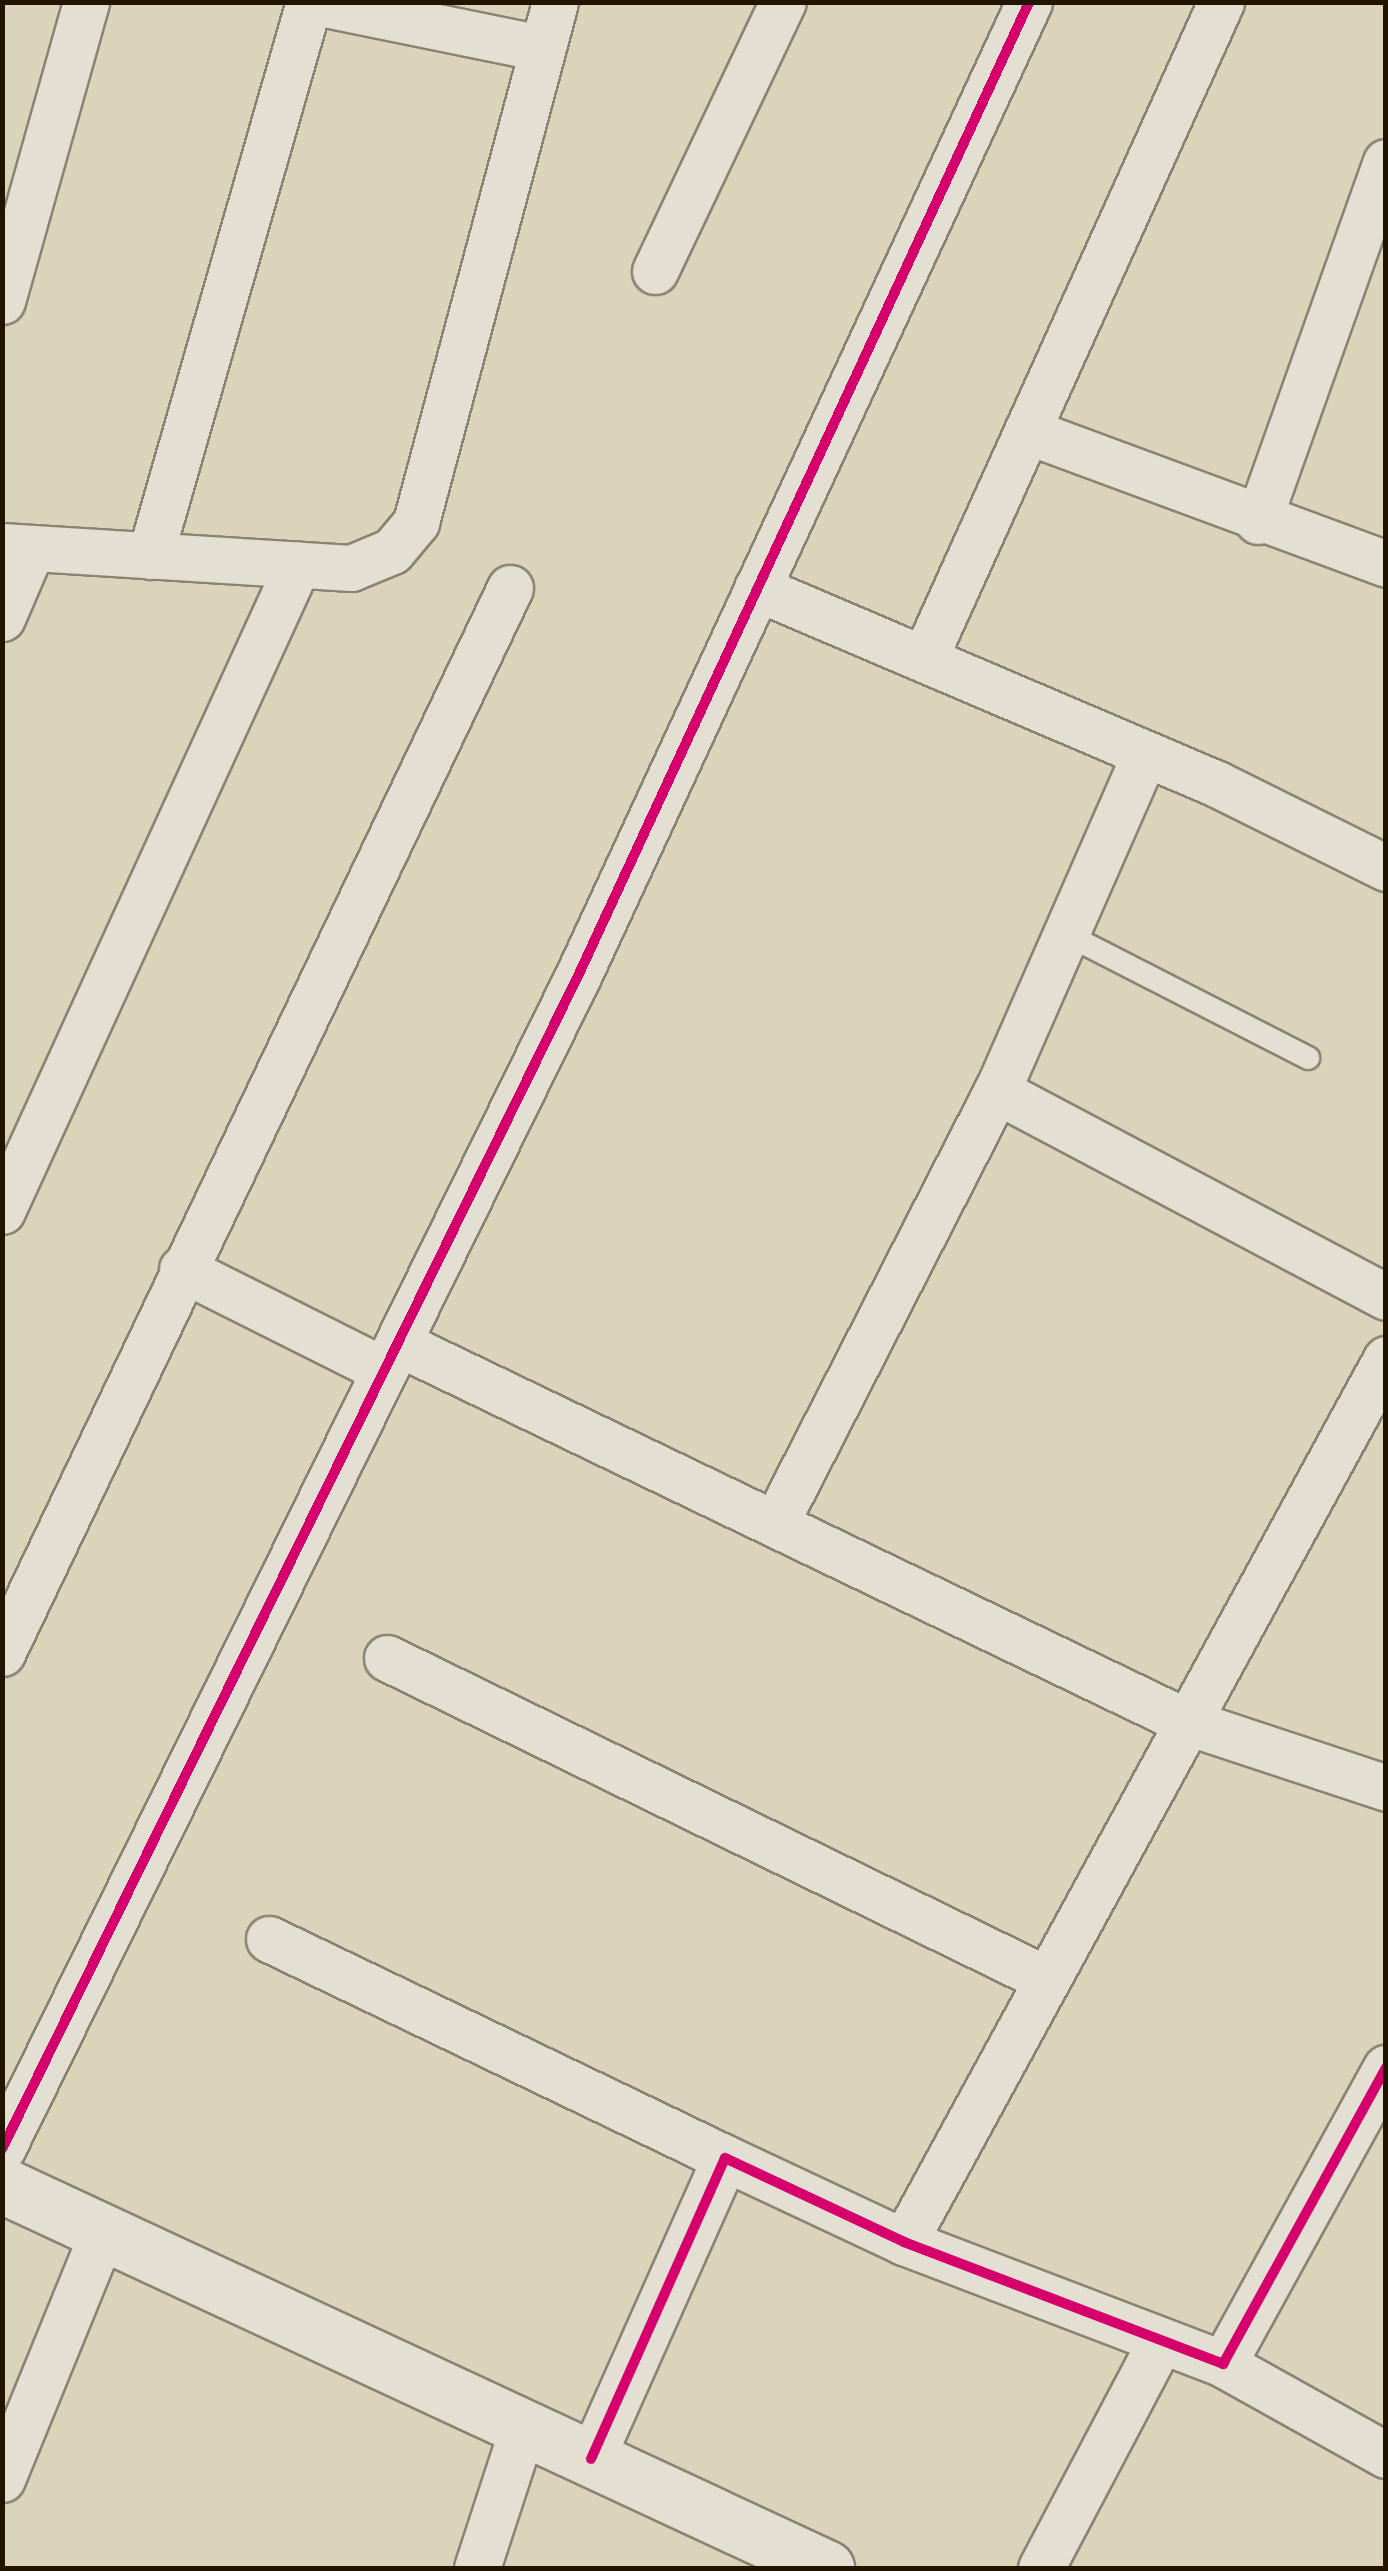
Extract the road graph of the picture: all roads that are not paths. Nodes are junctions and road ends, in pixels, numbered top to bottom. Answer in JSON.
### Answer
{"nodes":[{"id":1,"x":86,"y":2,"type":"edge"},
{"id":2,"x":312,"y":2,"type":"edge"},
{"id":3,"x":555,"y":2,"type":"edge"},
{"id":4,"x":783,"y":2,"type":"edge"},
{"id":5,"x":1029,"y":2,"type":"edge"},
{"id":6,"x":1221,"y":2,"type":"edge"},
{"id":7,"x":542,"y":48,"type":"junction"},
{"id":8,"x":1386,"y":162,"type":"edge"},
{"id":9,"x":655,"y":271,"type":"dead end"},
{"id":10,"x":2,"y":301,"type":"edge"},
{"id":11,"x":1027,"y":431,"type":"junction"},
{"id":12,"x":1258,"y":522,"type":"junction"},
{"id":13,"x":17,"y":547,"type":"edge"},
{"id":14,"x":150,"y":556,"type":"junction"},
{"id":15,"x":298,"y":564,"type":"junction"},
{"id":16,"x":1386,"y":564,"type":"edge"},
{"id":17,"x":510,"y":588,"type":"dead end"},
{"id":18,"x":757,"y":588,"type":"junction"},
{"id":19,"x":2,"y":618,"type":"edge"},
{"id":20,"x":924,"y":659,"type":"junction"},
{"id":21,"x":1145,"y":754,"type":"junction"},
{"id":22,"x":1386,"y":868,"type":"edge"},
{"id":23,"x":1066,"y":934,"type":"junction"},
{"id":24,"x":1308,"y":1058,"type":"dead end"},
{"id":25,"x":997,"y":1090,"type":"junction"},
{"id":26,"x":3,"y":1207,"type":"edge"},
{"id":27,"x":182,"y":1270,"type":"junction"},
{"id":28,"x":1386,"y":1297,"type":"edge"},
{"id":29,"x":391,"y":1356,"type":"junction"},
{"id":30,"x":1386,"y":1359,"type":"edge"},
{"id":31,"x":775,"y":1524,"type":"junction"},
{"id":32,"x":2,"y":1653,"type":"edge"},
{"id":33,"x":387,"y":1658,"type":"dead end"},
{"id":34,"x":1187,"y":1722,"type":"junction"},
{"id":35,"x":1386,"y":1788,"type":"edge"},
{"id":36,"x":269,"y":1939,"type":"dead end"},
{"id":37,"x":1046,"y":1979,"type":"junction"},
{"id":38,"x":1386,"y":2068,"type":"edge"},
{"id":39,"x":2,"y":2149,"type":"edge"},
{"id":40,"x":726,"y":2158,"type":"junction"},
{"id":41,"x":2,"y":2185,"type":"edge"},
{"id":42,"x":103,"y":2231,"type":"junction"},
{"id":43,"x":904,"y":2242,"type":"junction"},
{"id":44,"x":1160,"y":2342,"type":"junction"},
{"id":45,"x":1223,"y":2364,"type":"junction"},
{"id":46,"x":522,"y":2427,"type":"junction"},
{"id":47,"x":1386,"y":2455,"type":"edge"},
{"id":48,"x":591,"y":2458,"type":"junction"},
{"id":49,"x":2,"y":2479,"type":"edge"},
{"id":50,"x":477,"y":2568,"type":"edge"},
{"id":51,"x":826,"y":2568,"type":"edge"},
{"id":52,"x":1041,"y":2568,"type":"edge"}],
"edges":[{"from":1,"to":10,"type":"street"},
{"from":2,"to":7,"type":"street"},
{"from":2,"to":14,"type":"street"},
{"from":3,"to":7,"type":"street"},
{"from":4,"to":9,"type":"street"},
{"from":5,"to":18,"type":"street"},
{"from":6,"to":11,"type":"street"},
{"from":7,"to":15,"type":"street"},
{"from":8,"to":12,"type":"street"},
{"from":11,"to":12,"type":"street"},
{"from":11,"to":20,"type":"street"},
{"from":12,"to":16,"type":"street"},
{"from":13,"to":14,"type":"street"},
{"from":13,"to":19,"type":"street"},
{"from":14,"to":15,"type":"street"},
{"from":15,"to":26,"type":"street"},
{"from":17,"to":27,"type":"street"},
{"from":18,"to":20,"type":"street"},
{"from":18,"to":29,"type":"street"},
{"from":20,"to":21,"type":"street"},
{"from":21,"to":22,"type":"street"},
{"from":21,"to":23,"type":"street"},
{"from":23,"to":24,"type":"lane"},
{"from":23,"to":25,"type":"street"},
{"from":25,"to":28,"type":"street"},
{"from":25,"to":31,"type":"street"},
{"from":27,"to":29,"type":"street"},
{"from":27,"to":32,"type":"street"},
{"from":29,"to":31,"type":"street"},
{"from":29,"to":39,"type":"street"},
{"from":30,"to":34,"type":"street"},
{"from":31,"to":34,"type":"street"},
{"from":33,"to":37,"type":"street"},
{"from":34,"to":35,"type":"street"},
{"from":34,"to":37,"type":"street"},
{"from":36,"to":40,"type":"street"},
{"from":37,"to":43,"type":"street"},
{"from":38,"to":45,"type":"street"},
{"from":40,"to":43,"type":"street"},
{"from":40,"to":48,"type":"street"},
{"from":41,"to":42,"type":"main road"},
{"from":42,"to":46,"type":"main road"},
{"from":42,"to":49,"type":"street"},
{"from":43,"to":44,"type":"street"},
{"from":44,"to":45,"type":"street"},
{"from":44,"to":52,"type":"street"},
{"from":45,"to":47,"type":"street"},
{"from":46,"to":48,"type":"main road"},
{"from":46,"to":50,"type":"street"},
{"from":48,"to":51,"type":"main road"}]}
